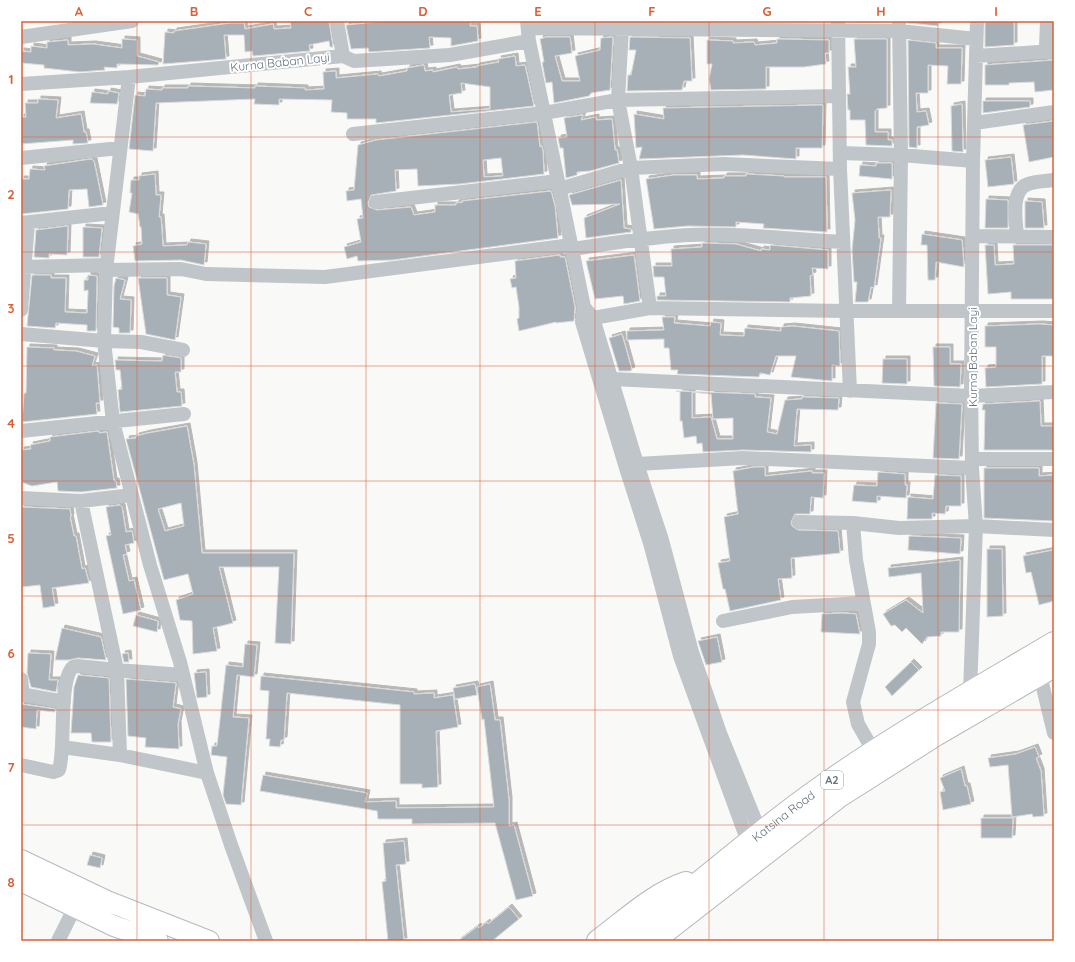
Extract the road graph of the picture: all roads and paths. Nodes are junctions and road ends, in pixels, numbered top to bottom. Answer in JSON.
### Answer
{"nodes":[{"id":1,"x":132,"y":21,"type":"edge"},
{"id":2,"x":337,"y":21,"type":"edge"},
{"id":3,"x":977,"y":21,"type":"edge"},
{"id":4,"x":1047,"y":21,"type":"edge"},
{"id":5,"x":838,"y":26,"type":"edge"},
{"id":6,"x":899,"y":26,"type":"edge"},
{"id":7,"x":622,"y":28,"type":"junction"},
{"id":8,"x":528,"y":30,"type":"edge"},
{"id":9,"x":21,"y":37,"type":"edge"},
{"id":10,"x":976,"y":39,"type":"junction"},
{"id":11,"x":1051,"y":51,"type":"edge"},
{"id":12,"x":342,"y":56,"type":"junction"},
{"id":13,"x":976,"y":56,"type":"junction"},
{"id":14,"x":129,"y":77,"type":"junction"},
{"id":15,"x":21,"y":84,"type":"edge"},
{"id":16,"x":838,"y":96,"type":"junction"},
{"id":17,"x":618,"y":100,"type":"junction"},
{"id":18,"x":1054,"y":112,"type":"edge"},
{"id":19,"x":544,"y":113,"type":"junction"},
{"id":20,"x":974,"y":123,"type":"junction"},
{"id":21,"x":353,"y":134,"type":"dead end"},
{"id":22,"x":120,"y":148,"type":"junction"},
{"id":23,"x":840,"y":153,"type":"junction"},
{"id":24,"x":901,"y":155,"type":"junction"},
{"id":25,"x":21,"y":158,"type":"edge"},
{"id":26,"x":973,"y":161,"type":"junction"},
{"id":27,"x":631,"y":168,"type":"junction"},
{"id":28,"x":840,"y":169,"type":"junction"},
{"id":29,"x":1054,"y":180,"type":"edge"},
{"id":30,"x":559,"y":185,"type":"junction"},
{"id":31,"x":376,"y":202,"type":"dead end"},
{"id":32,"x":112,"y":213,"type":"junction"},
{"id":33,"x":24,"y":223,"type":"edge"},
{"id":34,"x":973,"y":236,"type":"junction"},
{"id":35,"x":1017,"y":236,"type":"junction"},
{"id":36,"x":1054,"y":237,"type":"edge"},
{"id":37,"x":640,"y":238,"type":"junction"},
{"id":38,"x":843,"y":242,"type":"junction"},
{"id":39,"x":572,"y":247,"type":"junction"},
{"id":40,"x":106,"y":267,"type":"junction"},
{"id":41,"x":23,"y":268,"type":"edge"},
{"id":42,"x":650,"y":308,"type":"junction"},
{"id":43,"x":21,"y":310,"type":"edge"},
{"id":44,"x":972,"y":310,"type":"junction"},
{"id":45,"x":846,"y":311,"type":"junction"},
{"id":46,"x":899,"y":311,"type":"junction"},
{"id":47,"x":1054,"y":311,"type":"edge"},
{"id":48,"x":588,"y":312,"type":"junction"},
{"id":49,"x":21,"y":334,"type":"edge"},
{"id":50,"x":104,"y":341,"type":"junction"},
{"id":51,"x":183,"y":350,"type":"dead end"},
{"id":52,"x":612,"y":379,"type":"junction"},
{"id":53,"x":850,"y":391,"type":"junction"},
{"id":54,"x":1054,"y":392,"type":"edge"},
{"id":55,"x":972,"y":396,"type":"junction"},
{"id":56,"x":184,"y":414,"type":"dead end"},
{"id":57,"x":113,"y":422,"type":"junction"},
{"id":58,"x":21,"y":431,"type":"edge"},
{"id":59,"x":1054,"y":459,"type":"edge"},
{"id":60,"x":637,"y":464,"type":"junction"},
{"id":61,"x":972,"y":464,"type":"junction"},
{"id":62,"x":132,"y":495,"type":"junction"},
{"id":63,"x":21,"y":498,"type":"edge"},
{"id":64,"x":81,"y":501,"type":"junction"},
{"id":65,"x":799,"y":522,"type":"dead end"},
{"id":66,"x":853,"y":523,"type":"junction"},
{"id":67,"x":976,"y":526,"type":"junction"},
{"id":68,"x":1054,"y":530,"type":"edge"},
{"id":69,"x":863,"y":603,"type":"junction"},
{"id":70,"x":723,"y":621,"type":"dead end"},
{"id":71,"x":1054,"y":643,"type":"edge"},
{"id":72,"x":117,"y":670,"type":"junction"},
{"id":73,"x":1047,"y":670,"type":"edge"},
{"id":74,"x":183,"y":675,"type":"junction"},
{"id":75,"x":21,"y":679,"type":"edge"},
{"id":76,"x":970,"y":693,"type":"junction"},
{"id":77,"x":22,"y":694,"type":"edge"},
{"id":78,"x":64,"y":702,"type":"junction"},
{"id":79,"x":1054,"y":733,"type":"edge"},
{"id":80,"x":62,"y":747,"type":"junction"},
{"id":81,"x":874,"y":752,"type":"junction"},
{"id":82,"x":120,"y":755,"type":"junction"},
{"id":83,"x":21,"y":765,"type":"edge"},
{"id":84,"x":207,"y":773,"type":"junction"},
{"id":85,"x":754,"y":837,"type":"junction"},
{"id":86,"x":21,"y":860,"type":"edge"},
{"id":87,"x":21,"y":881,"type":"edge"},
{"id":88,"x":710,"y":885,"type":"junction"},
{"id":89,"x":75,"y":907,"type":"junction"},
{"id":90,"x":58,"y":941,"type":"edge"},
{"id":91,"x":158,"y":941,"type":"edge"},
{"id":92,"x":209,"y":941,"type":"edge"},
{"id":93,"x":266,"y":941,"type":"edge"},
{"id":94,"x":598,"y":941,"type":"edge"},
{"id":95,"x":626,"y":941,"type":"edge"},
{"id":96,"x":653,"y":941,"type":"edge"},
{"id":97,"x":677,"y":941,"type":"edge"}],
"edges":[{"from":1,"to":9,"type":"street"},
{"from":2,"to":12,"type":"street"},
{"from":3,"to":10,"type":"street","name":"Kurna Baban Layi"},
{"from":4,"to":11,"type":"street"},
{"from":5,"to":6,"type":"street","name":"Kurna Baban Layi"},
{"from":5,"to":7,"type":"street","name":"Kurna Baban Layi"},
{"from":5,"to":16,"type":"street"},
{"from":6,"to":10,"type":"street","name":"Kurna Baban Layi"},
{"from":6,"to":24,"type":"street"},
{"from":7,"to":8,"type":"street","name":"Kurna Baban Layi"},
{"from":7,"to":17,"type":"street"},
{"from":8,"to":12,"type":"street","name":"Kurna Baban Layi"},
{"from":8,"to":19,"type":"street"},
{"from":10,"to":13,"type":"street","name":"Kurna Baban Layi"},
{"from":11,"to":13,"type":"street"},
{"from":12,"to":14,"type":"street","name":"Kurna Baban Layi"},
{"from":13,"to":20,"type":"street","name":"Kurna Baban Layi"},
{"from":14,"to":15,"type":"street","name":"Kurna Baban Layi"},
{"from":14,"to":22,"type":"street"},
{"from":16,"to":17,"type":"street"},
{"from":16,"to":23,"type":"street"},
{"from":17,"to":19,"type":"street"},
{"from":17,"to":27,"type":"street"},
{"from":18,"to":20,"type":"street"},
{"from":19,"to":21,"type":"street"},
{"from":19,"to":30,"type":"street"},
{"from":20,"to":26,"type":"street","name":"Kurna Baban Layi"},
{"from":22,"to":25,"type":"street"},
{"from":22,"to":32,"type":"street"},
{"from":23,"to":24,"type":"street"},
{"from":23,"to":28,"type":"street"},
{"from":24,"to":26,"type":"street"},
{"from":24,"to":46,"type":"street"},
{"from":26,"to":34,"type":"street","name":"Kurna Baban Layi"},
{"from":27,"to":28,"type":"street"},
{"from":27,"to":30,"type":"street"},
{"from":27,"to":37,"type":"street"},
{"from":28,"to":38,"type":"street"},
{"from":29,"to":35,"type":"street"},
{"from":30,"to":31,"type":"street"},
{"from":30,"to":39,"type":"street"},
{"from":32,"to":33,"type":"street"},
{"from":32,"to":40,"type":"street"},
{"from":33,"to":41,"type":"street"},
{"from":34,"to":35,"type":"street"},
{"from":34,"to":44,"type":"street","name":"Kurna Baban Layi"},
{"from":35,"to":36,"type":"street"},
{"from":37,"to":38,"type":"street"},
{"from":37,"to":39,"type":"street"},
{"from":37,"to":42,"type":"street"},
{"from":38,"to":45,"type":"street"},
{"from":39,"to":40,"type":"street"},
{"from":39,"to":48,"type":"street"},
{"from":40,"to":41,"type":"street"},
{"from":40,"to":50,"type":"street"},
{"from":41,"to":43,"type":"street"},
{"from":42,"to":45,"type":"street"},
{"from":42,"to":48,"type":"street"},
{"from":44,"to":46,"type":"street"},
{"from":44,"to":47,"type":"street"},
{"from":44,"to":55,"type":"street","name":"Kurna Baban Layi"},
{"from":45,"to":46,"type":"street"},
{"from":45,"to":53,"type":"street"},
{"from":48,"to":52,"type":"street"},
{"from":48,"to":85,"type":"street"},
{"from":49,"to":50,"type":"street"},
{"from":50,"to":51,"type":"street"},
{"from":50,"to":57,"type":"street"},
{"from":52,"to":53,"type":"street"},
{"from":52,"to":60,"type":"street"},
{"from":53,"to":55,"type":"street"},
{"from":54,"to":55,"type":"street"},
{"from":55,"to":61,"type":"street","name":"Kurna Baban Layi"},
{"from":56,"to":57,"type":"street"},
{"from":57,"to":58,"type":"street"},
{"from":57,"to":62,"type":"street"},
{"from":59,"to":61,"type":"street"},
{"from":60,"to":61,"type":"street"},
{"from":60,"to":85,"type":"street"},
{"from":61,"to":67,"type":"street","name":"Kurna Baban Layi"},
{"from":62,"to":64,"type":"street"},
{"from":62,"to":74,"type":"street"},
{"from":63,"to":64,"type":"street"},
{"from":64,"to":72,"type":"street"},
{"from":65,"to":66,"type":"street"},
{"from":66,"to":67,"type":"street"},
{"from":66,"to":69,"type":"street"},
{"from":67,"to":68,"type":"street"},
{"from":67,"to":76,"type":"street","name":"Kurna Baban Layi"},
{"from":69,"to":70,"type":"street"},
{"from":69,"to":81,"type":"street"},
{"from":71,"to":76,"type":"highway","name":"Katsina Road","number":"A2"},
{"from":72,"to":74,"type":"street"},
{"from":72,"to":78,"type":"street"},
{"from":72,"to":82,"type":"street"},
{"from":73,"to":79,"type":"street"},
{"from":73,"to":88,"type":"highway","name":"Katsina Road","number":"A2"},
{"from":74,"to":84,"type":"street"},
{"from":75,"to":77,"type":"street"},
{"from":76,"to":81,"type":"highway","name":"Katsina Road","number":"A2"},
{"from":77,"to":78,"type":"street"},
{"from":78,"to":80,"type":"street"},
{"from":80,"to":82,"type":"street"},
{"from":80,"to":83,"type":"street"},
{"from":81,"to":85,"type":"highway","name":"Katsina Road","number":"A2"},
{"from":82,"to":84,"type":"street"},
{"from":84,"to":93,"type":"street"},
{"from":85,"to":88,"type":"highway","name":"Katsina Road","number":"A2"},
{"from":86,"to":92,"type":"main road"},
{"from":87,"to":89,"type":"main road"},
{"from":88,"to":94,"type":"highway"},
{"from":88,"to":95,"type":"highway","name":"Katsina Road","number":"A2"},
{"from":88,"to":96,"type":"highway","name":"Katsina Road","number":"A2"},
{"from":88,"to":97,"type":"highway"},
{"from":89,"to":90,"type":"street"},
{"from":89,"to":91,"type":"main road"}]}
